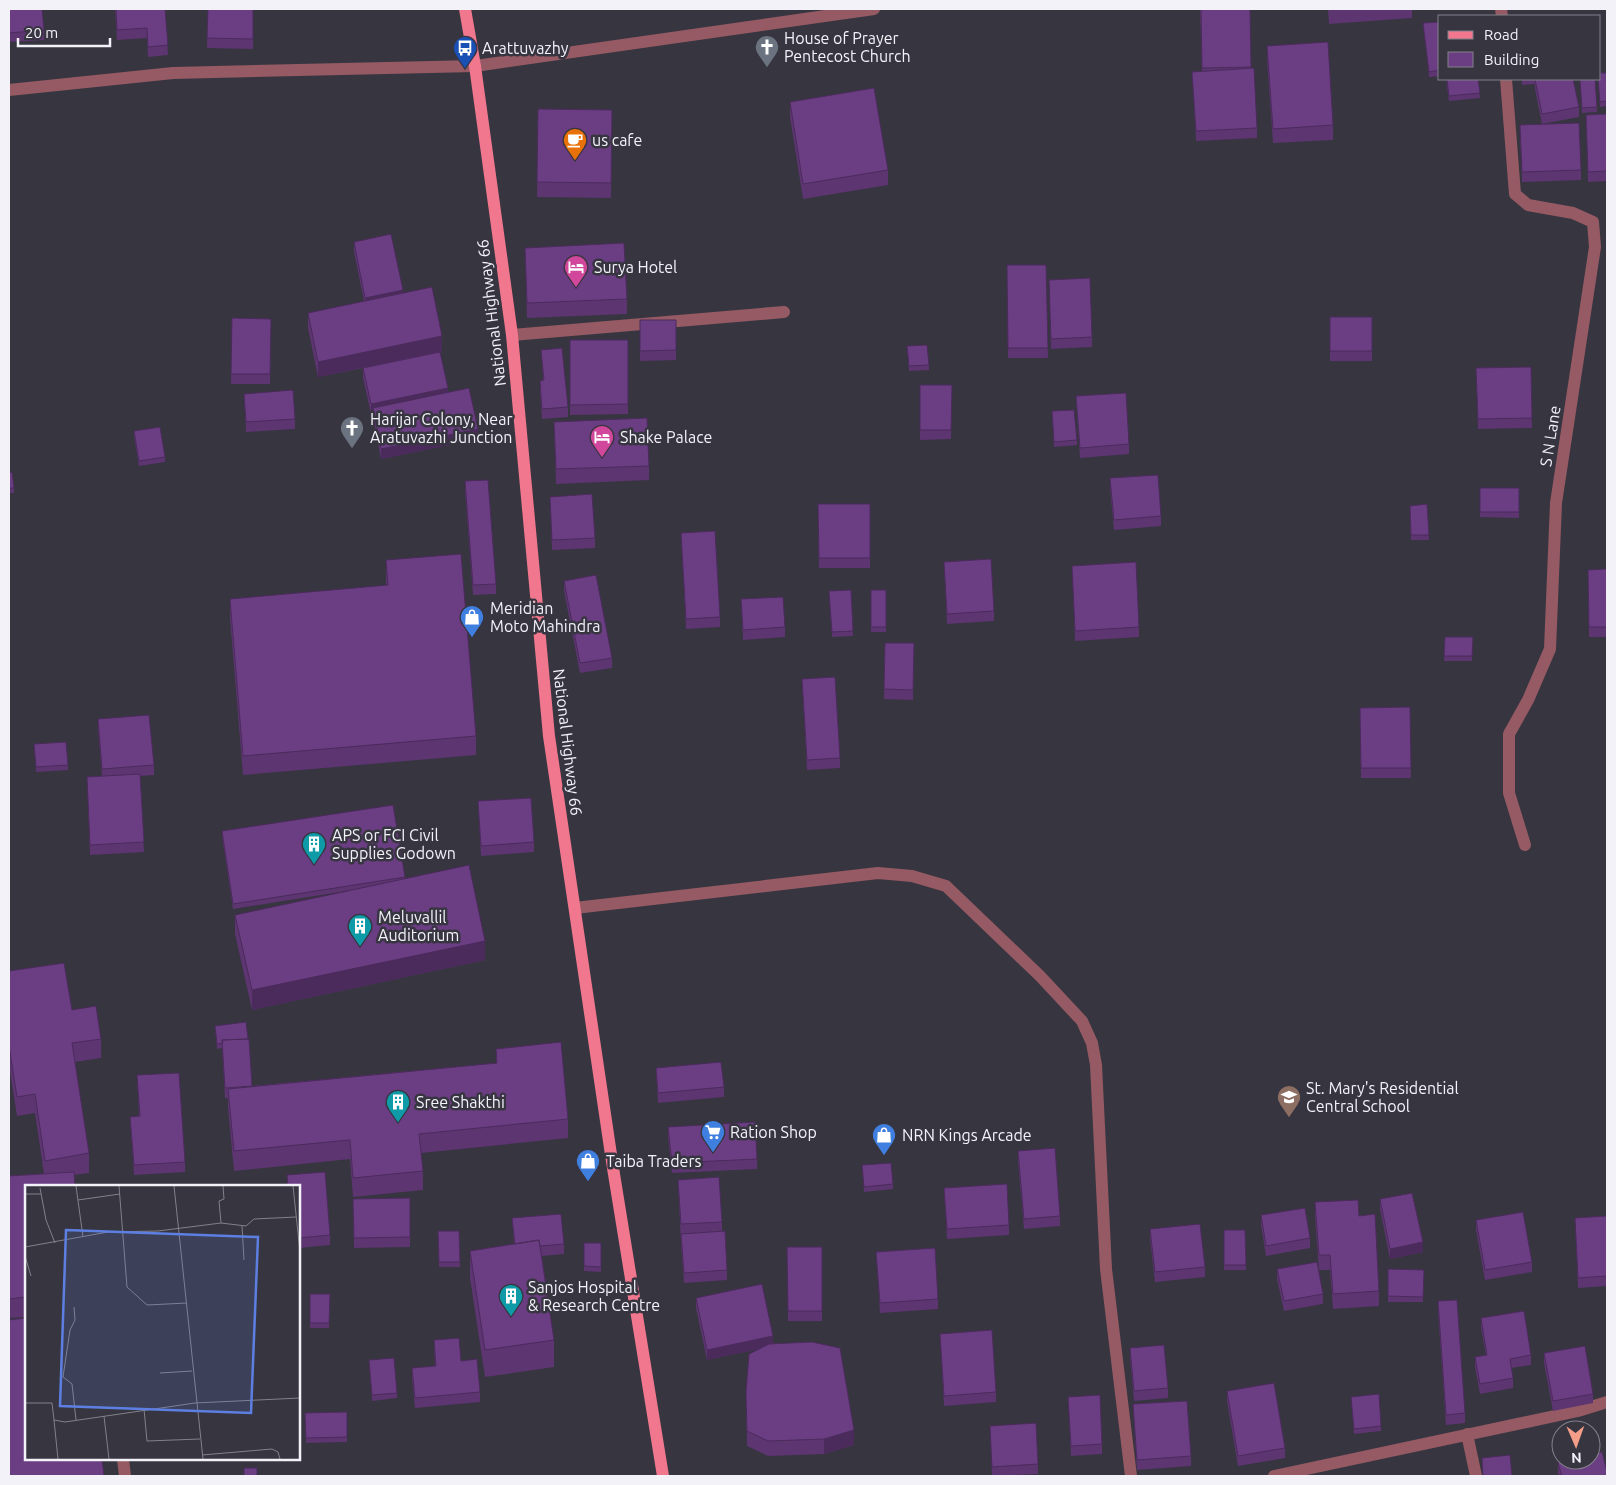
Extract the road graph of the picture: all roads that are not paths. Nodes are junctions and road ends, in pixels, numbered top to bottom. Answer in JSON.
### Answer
{"nodes":[{"id":1,"x":465,"y":9,"type":"edge"},
{"id":2,"x":874,"y":9,"type":"edge"},
{"id":3,"x":476,"y":66,"type":"junction"},
{"id":4,"x":1506,"y":80,"type":"edge"},
{"id":5,"x":9,"y":90,"type":"edge"},
{"id":6,"x":784,"y":312,"type":"dead end"},
{"id":7,"x":512,"y":336,"type":"junction"},
{"id":8,"x":1525,"y":845,"type":"dead end"},
{"id":9,"x":574,"y":908,"type":"junction"},
{"id":10,"x":1607,"y":1402,"type":"edge"},
{"id":11,"x":1467,"y":1434,"type":"junction"},
{"id":12,"x":123,"y":1460,"type":"edge"},
{"id":13,"x":125,"y":1476,"type":"edge"},
{"id":14,"x":663,"y":1476,"type":"edge"},
{"id":15,"x":1131,"y":1476,"type":"edge"},
{"id":16,"x":1274,"y":1476,"type":"edge"},
{"id":17,"x":1476,"y":1476,"type":"edge"}],
"edges":[{"from":1,"to":3,"type":"main road","name":"National Highway 66"},
{"from":2,"to":3,"type":"street"},
{"from":3,"to":5,"type":"street"},
{"from":3,"to":7,"type":"main road","name":"National Highway 66"},
{"from":4,"to":8,"type":"street","name":"S N Lane"},
{"from":6,"to":7,"type":"street"},
{"from":7,"to":9,"type":"main road","name":"National Highway 66"},
{"from":9,"to":14,"type":"main road","name":"National Highway 66"},
{"from":9,"to":15,"type":"street"},
{"from":10,"to":11,"type":"street"},
{"from":11,"to":16,"type":"street"},
{"from":11,"to":17,"type":"street"},
{"from":12,"to":13,"type":"street"}]}
